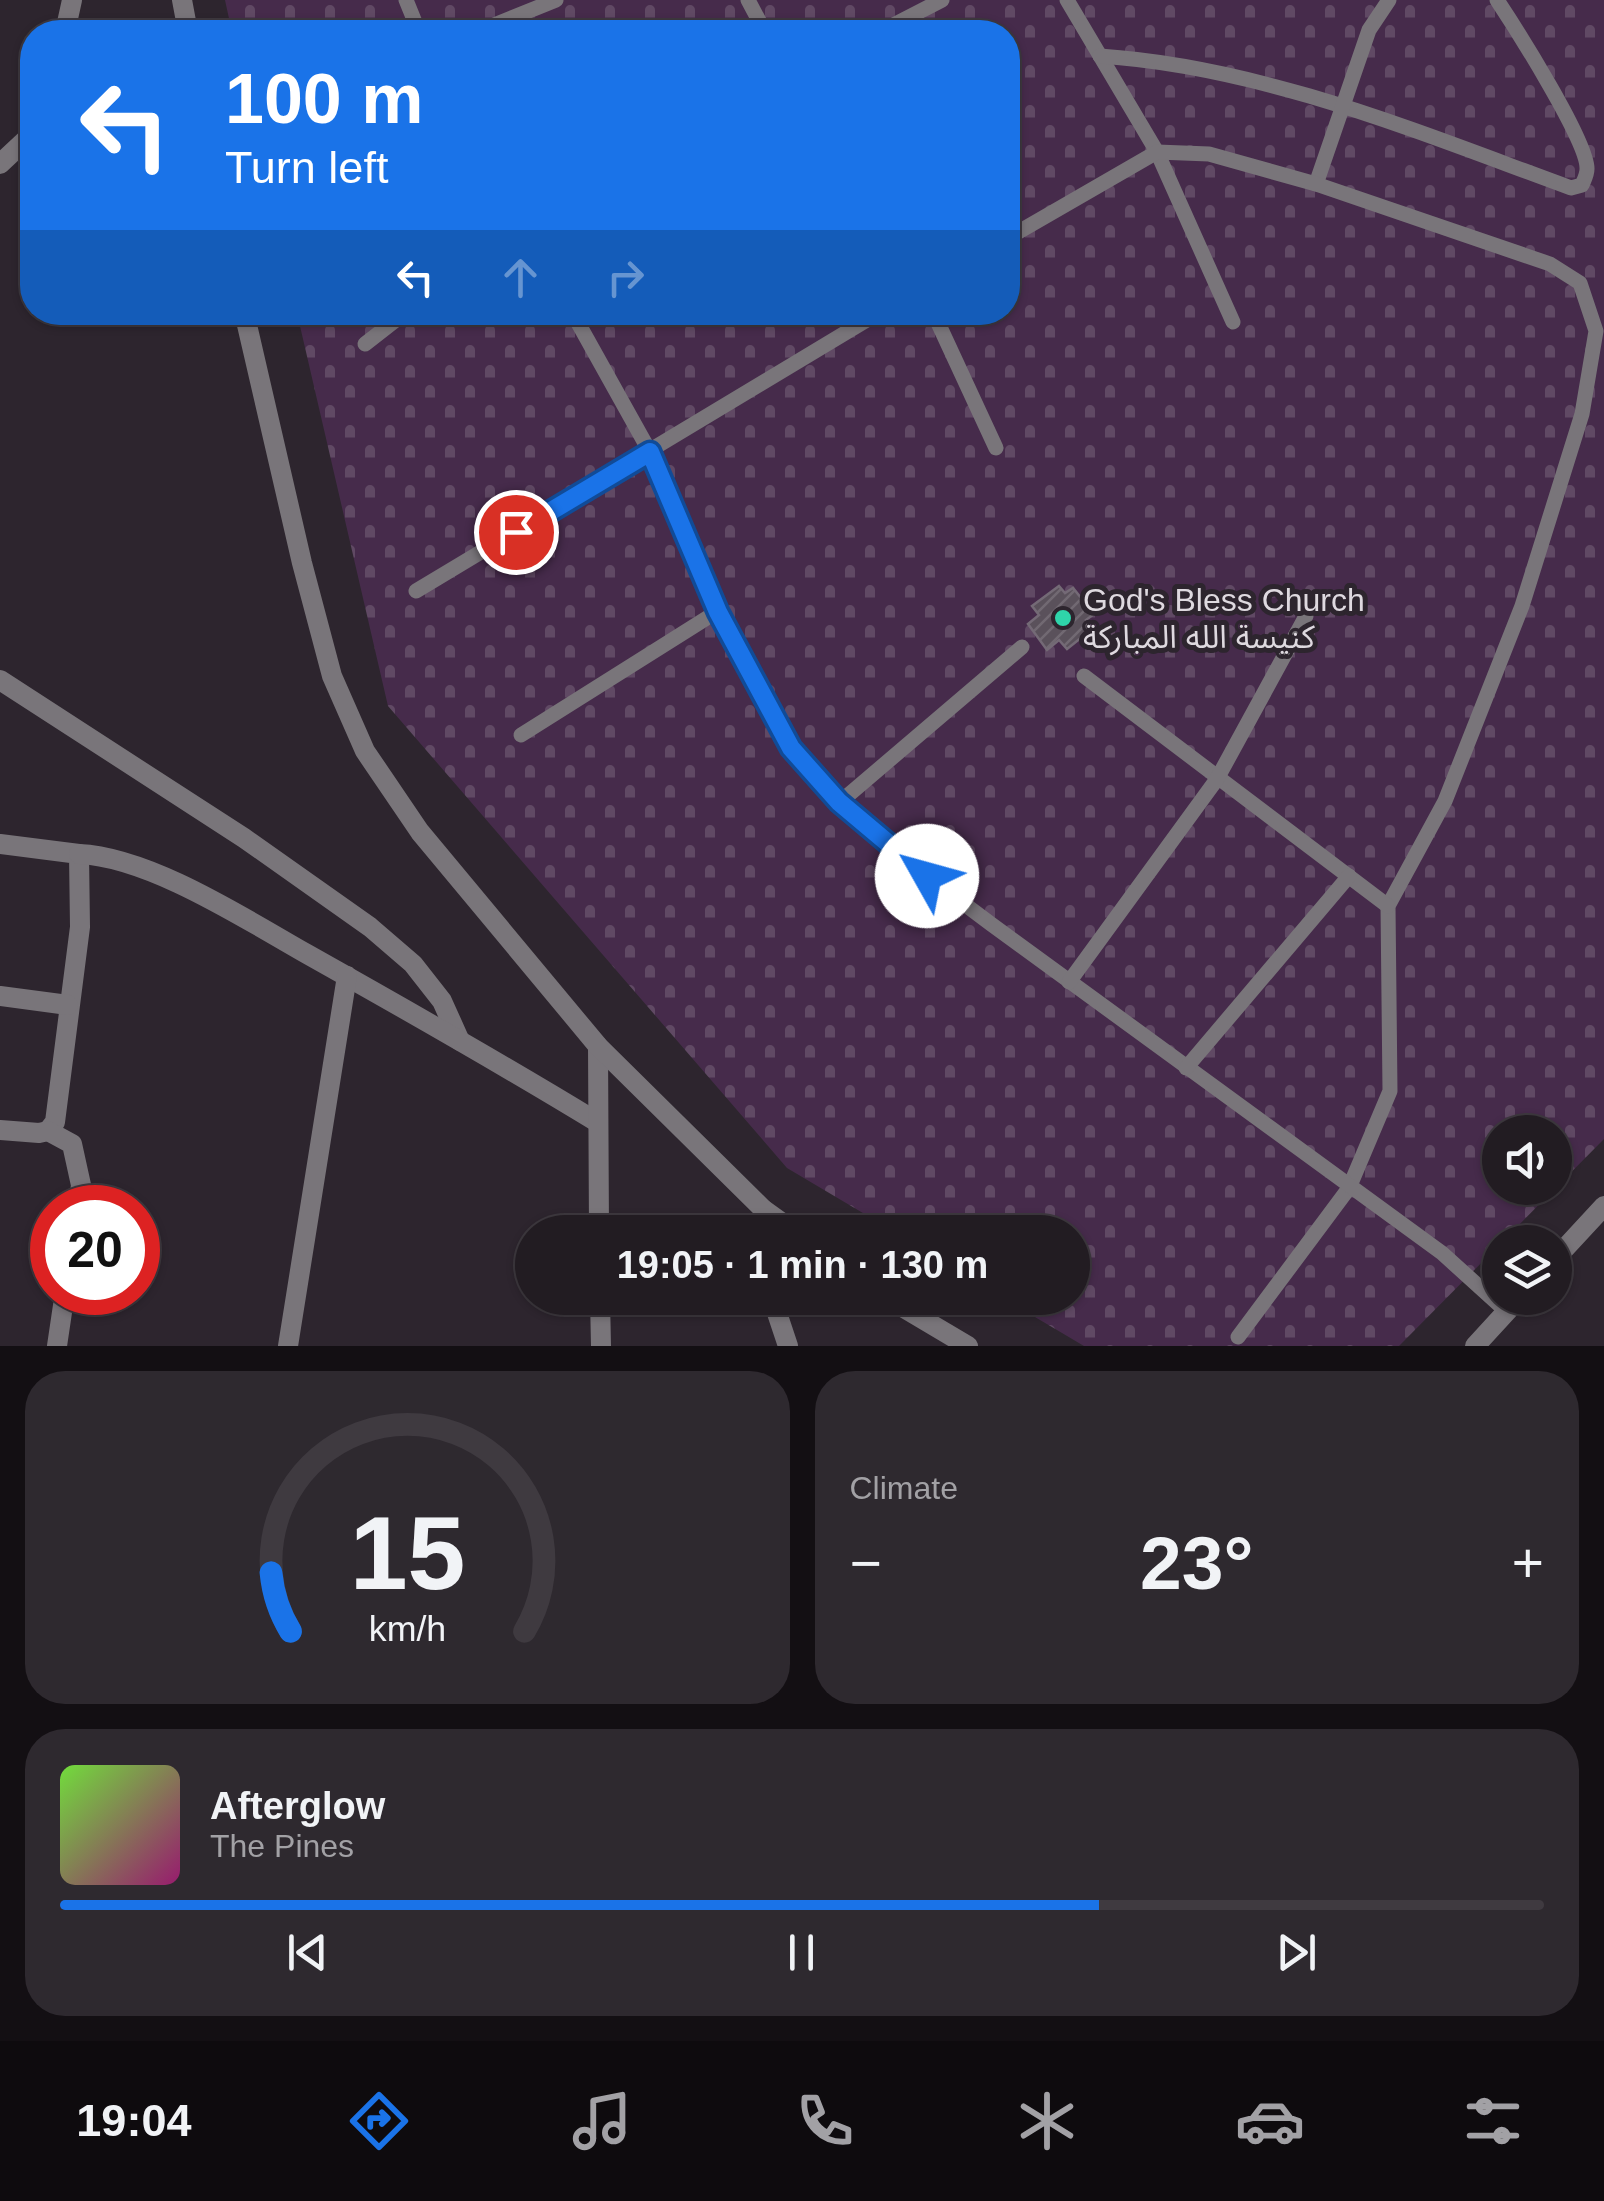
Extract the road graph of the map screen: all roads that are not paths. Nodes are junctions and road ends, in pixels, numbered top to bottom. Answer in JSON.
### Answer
{"nodes":[{"id":1,"x":556,"y":0,"type":"edge"},
{"id":2,"x":942,"y":0,"type":"edge"},
{"id":3,"x":1067,"y":0,"type":"edge"},
{"id":4,"x":1388,"y":0,"type":"edge"},
{"id":5,"x":1497,"y":0,"type":"edge"},
{"id":6,"x":507,"y":20,"type":"edge"},
{"id":7,"x":903,"y":20,"type":"edge"},
{"id":8,"x":1100,"y":56,"type":"junction"},
{"id":9,"x":1343,"y":107,"type":"junction"},
{"id":10,"x":20,"y":145,"type":"edge"},
{"id":11,"x":1157,"y":152,"type":"junction"},
{"id":12,"x":0,"y":164,"type":"edge"},
{"id":13,"x":1316,"y":184,"type":"junction"},
{"id":14,"x":1020,"y":231,"type":"edge"},
{"id":15,"x":1233,"y":322,"type":"dead end"},
{"id":16,"x":247,"y":325,"type":"edge"},
{"id":17,"x":389,"y":325,"type":"edge"},
{"id":18,"x":579,"y":325,"type":"edge"},
{"id":19,"x":859,"y":325,"type":"edge"},
{"id":20,"x":938,"y":325,"type":"edge"},
{"id":21,"x":365,"y":344,"type":"dead end"},
{"id":22,"x":996,"y":448,"type":"dead end"},
{"id":23,"x":650,"y":452,"type":"junction"},
{"id":24,"x":416,"y":591,"type":"dead end"},
{"id":25,"x":718,"y":612,"type":"junction"},
{"id":26,"x":1306,"y":616,"type":"dead end"},
{"id":27,"x":1022,"y":647,"type":"dead end"},
{"id":28,"x":1084,"y":676,"type":"dead end"},
{"id":29,"x":0,"y":680,"type":"edge"},
{"id":30,"x":521,"y":735,"type":"dead end"},
{"id":31,"x":1217,"y":779,"type":"junction"},
{"id":32,"x":839,"y":802,"type":"junction"},
{"id":33,"x":0,"y":844,"type":"edge"},
{"id":34,"x":79,"y":854,"type":"junction"},
{"id":35,"x":1349,"y":876,"type":"junction"},
{"id":36,"x":1388,"y":906,"type":"junction"},
{"id":37,"x":347,"y":976,"type":"junction"},
{"id":38,"x":1069,"y":982,"type":"junction"},
{"id":39,"x":0,"y":996,"type":"edge"},
{"id":40,"x":68,"y":1005,"type":"junction"},
{"id":41,"x":460,"y":1041,"type":"junction"},
{"id":42,"x":598,"y":1046,"type":"junction"},
{"id":43,"x":1186,"y":1068,"type":"junction"},
{"id":44,"x":597,"y":1122,"type":"junction"},
{"id":45,"x":0,"y":1130,"type":"edge"},
{"id":46,"x":48,"y":1130,"type":"junction"},
{"id":47,"x":81,"y":1185,"type":"edge"},
{"id":48,"x":1349,"y":1188,"type":"junction"},
{"id":49,"x":1604,"y":1206,"type":"edge"},
{"id":50,"x":763,"y":1209,"type":"junction"},
{"id":51,"x":599,"y":1215,"type":"edge"},
{"id":52,"x":763,"y":1215,"type":"edge"},
{"id":53,"x":772,"y":1215,"type":"edge"},
{"id":54,"x":1572,"y":1241,"type":"edge"},
{"id":55,"x":1482,"y":1282,"type":"edge"},
{"id":56,"x":62,"y":1315,"type":"edge"},
{"id":57,"x":600,"y":1315,"type":"edge"},
{"id":58,"x":778,"y":1315,"type":"edge"},
{"id":59,"x":916,"y":1315,"type":"edge"},
{"id":60,"x":1503,"y":1315,"type":"edge"},
{"id":61,"x":1238,"y":1337,"type":"dead end"},
{"id":62,"x":57,"y":1346,"type":"edge"},
{"id":63,"x":288,"y":1346,"type":"edge"},
{"id":64,"x":600,"y":1346,"type":"edge"},
{"id":65,"x":788,"y":1346,"type":"edge"},
{"id":66,"x":968,"y":1346,"type":"edge"},
{"id":67,"x":1475,"y":1346,"type":"edge"}],
"edges":[{"from":1,"to":6,"type":"lane"},
{"from":2,"to":7,"type":"lane"},
{"from":3,"to":8,"type":"lane"},
{"from":4,"to":9,"type":"lane"},
{"from":5,"to":9,"type":"lane"},
{"from":8,"to":9,"type":"lane"},
{"from":8,"to":11,"type":"lane"},
{"from":9,"to":13,"type":"lane"},
{"from":10,"to":12,"type":"street"},
{"from":11,"to":13,"type":"lane"},
{"from":11,"to":14,"type":"lane"},
{"from":11,"to":15,"type":"lane"},
{"from":13,"to":36,"type":"lane"},
{"from":16,"to":42,"type":"street"},
{"from":17,"to":21,"type":"lane"},
{"from":18,"to":23,"type":"lane"},
{"from":19,"to":23,"type":"lane"},
{"from":20,"to":22,"type":"lane"},
{"from":23,"to":24,"type":"lane"},
{"from":23,"to":25,"type":"lane"},
{"from":25,"to":30,"type":"lane"},
{"from":25,"to":32,"type":"lane"},
{"from":26,"to":31,"type":"lane"},
{"from":27,"to":32,"type":"lane"},
{"from":28,"to":31,"type":"lane"},
{"from":29,"to":41,"type":"street"},
{"from":31,"to":35,"type":"lane"},
{"from":31,"to":38,"type":"lane"},
{"from":32,"to":38,"type":"lane"},
{"from":33,"to":34,"type":"street"},
{"from":34,"to":37,"type":"street"},
{"from":34,"to":40,"type":"street"},
{"from":35,"to":36,"type":"lane"},
{"from":35,"to":43,"type":"lane"},
{"from":36,"to":48,"type":"lane"},
{"from":37,"to":41,"type":"street"},
{"from":37,"to":63,"type":"street"},
{"from":38,"to":43,"type":"lane"},
{"from":39,"to":40,"type":"street"},
{"from":40,"to":46,"type":"street"},
{"from":41,"to":44,"type":"street"},
{"from":42,"to":44,"type":"street"},
{"from":42,"to":50,"type":"street"},
{"from":43,"to":48,"type":"lane"},
{"from":44,"to":51,"type":"street"},
{"from":45,"to":46,"type":"street"},
{"from":46,"to":47,"type":"street"},
{"from":48,"to":55,"type":"lane"},
{"from":48,"to":61,"type":"lane"},
{"from":49,"to":54,"type":"street"},
{"from":50,"to":52,"type":"street"},
{"from":50,"to":53,"type":"street"},
{"from":56,"to":62,"type":"street"},
{"from":57,"to":64,"type":"street"},
{"from":58,"to":65,"type":"street"},
{"from":59,"to":66,"type":"street"},
{"from":60,"to":67,"type":"street"}]}
